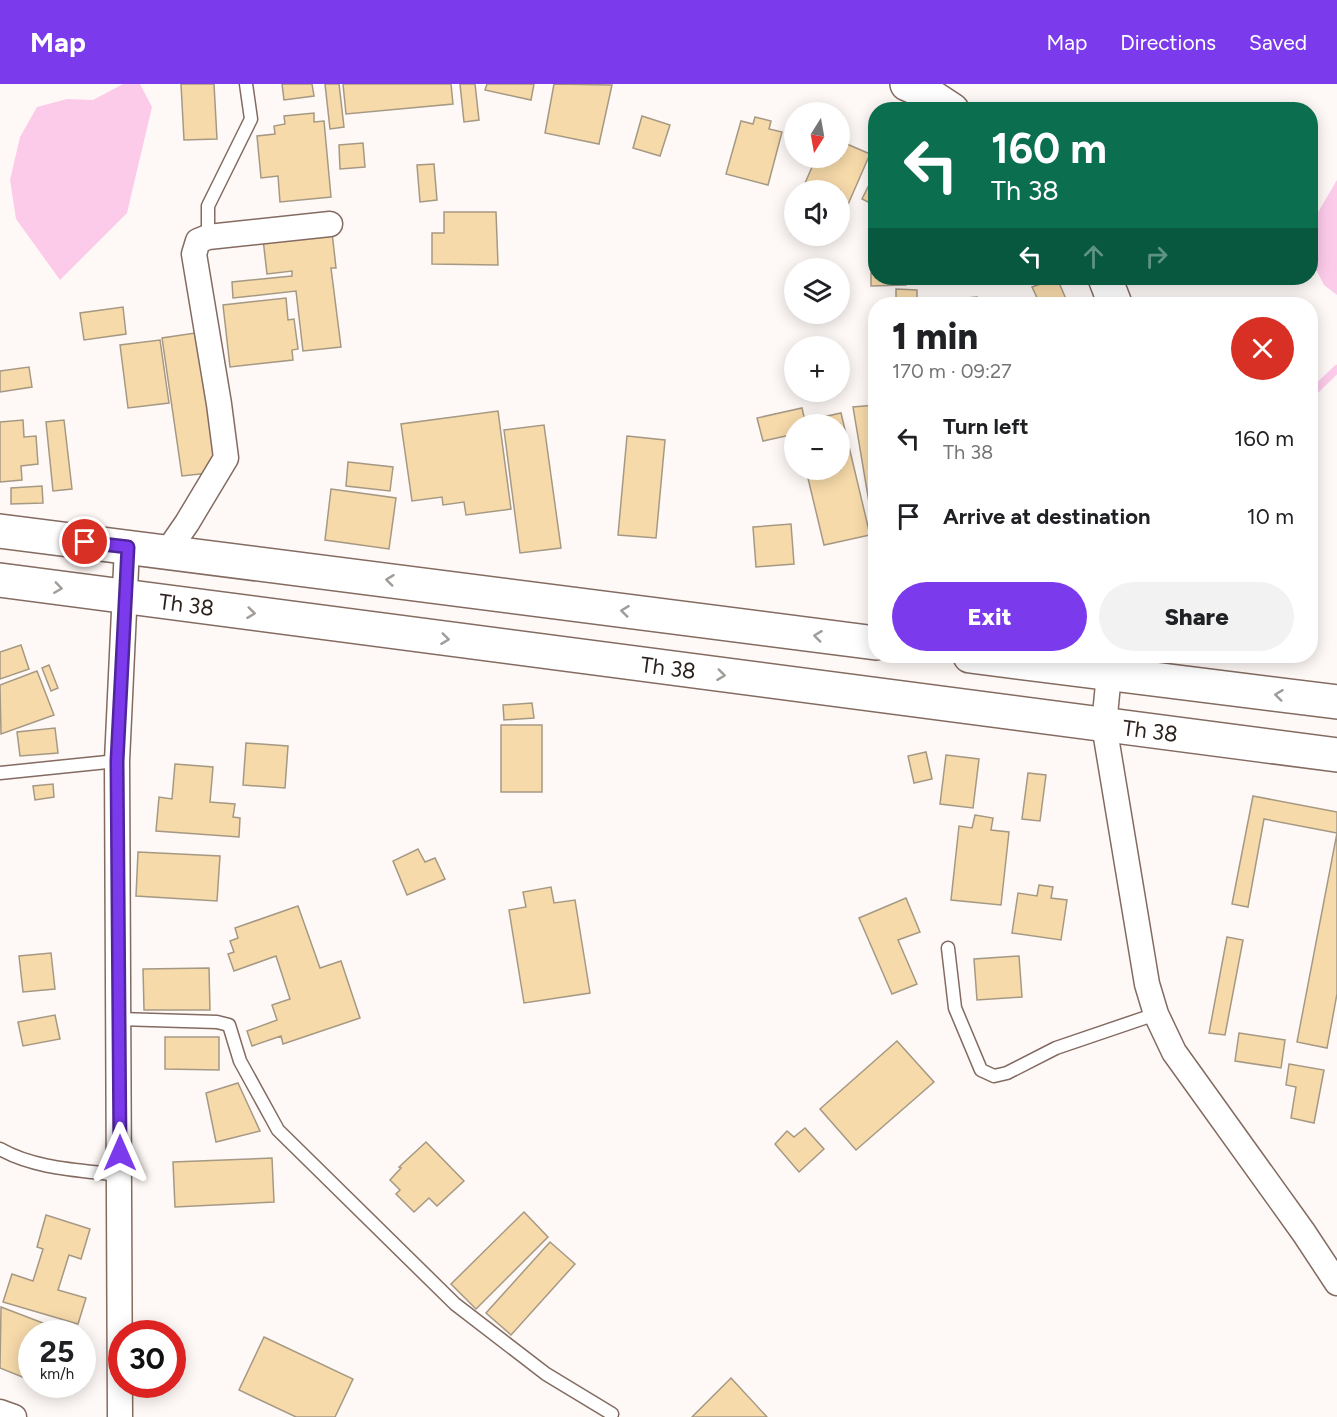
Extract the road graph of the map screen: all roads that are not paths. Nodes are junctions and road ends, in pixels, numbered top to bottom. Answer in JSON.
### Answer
{"nodes":[{"id":1,"x":246,"y":84,"type":"edge"},
{"id":2,"x":907,"y":84,"type":"edge"},
{"id":3,"x":940,"y":102,"type":"edge"},
{"id":4,"x":330,"y":224,"type":"dead end"},
{"id":5,"x":208,"y":237,"type":"junction"},
{"id":6,"x":0,"y":531,"type":"edge"},
{"id":7,"x":128,"y":547,"type":"junction"},
{"id":8,"x":167,"y":552,"type":"junction"},
{"id":9,"x":0,"y":580,"type":"edge"},
{"id":10,"x":125,"y":597,"type":"junction"},
{"id":11,"x":868,"y":642,"type":"edge"},
{"id":12,"x":1079,"y":663,"type":"edge"},
{"id":13,"x":1110,"y":665,"type":"edge"},
{"id":14,"x":1337,"y":702,"type":"edge"},
{"id":15,"x":1104,"y":725,"type":"junction"},
{"id":16,"x":1337,"y":755,"type":"edge"},
{"id":17,"x":117,"y":761,"type":"junction"},
{"id":18,"x":0,"y":774,"type":"edge"},
{"id":19,"x":948,"y":948,"type":"dead end"},
{"id":20,"x":1156,"y":1014,"type":"junction"},
{"id":21,"x":119,"y":1019,"type":"junction"},
{"id":22,"x":0,"y":1149,"type":"edge"},
{"id":23,"x":120,"y":1175,"type":"junction"},
{"id":24,"x":1337,"y":1283,"type":"edge"},
{"id":25,"x":0,"y":1412,"type":"edge"},
{"id":26,"x":612,"y":1414,"type":"dead end"},
{"id":27,"x":14,"y":1417,"type":"edge"},
{"id":28,"x":120,"y":1417,"type":"edge"}],
"edges":[{"from":1,"to":5,"type":"lane"},
{"from":2,"to":3,"type":"street"},
{"from":4,"to":5,"type":"street"},
{"from":5,"to":8,"type":"street"},
{"from":6,"to":7,"type":"street"},
{"from":7,"to":8,"type":"street"},
{"from":7,"to":10,"type":"street"},
{"from":11,"to":8,"type":"street","one_way":true},
{"from":9,"to":10,"type":"street","name":"Th 38","one_way":true},
{"from":10,"to":15,"type":"street","name":"Th 38","one_way":true},
{"from":10,"to":17,"type":"street"},
{"from":12,"to":13,"type":"street"},
{"from":14,"to":13,"type":"street","one_way":true},
{"from":13,"to":15,"type":"street"},
{"from":15,"to":16,"type":"street","name":"Th 38"},
{"from":15,"to":20,"type":"street"},
{"from":17,"to":18,"type":"lane"},
{"from":17,"to":21,"type":"street"},
{"from":19,"to":20,"type":"lane"},
{"from":20,"to":24,"type":"street"},
{"from":21,"to":23,"type":"street"},
{"from":21,"to":26,"type":"lane"},
{"from":22,"to":23,"type":"lane"},
{"from":23,"to":28,"type":"street"},
{"from":25,"to":27,"type":"street"}]}
